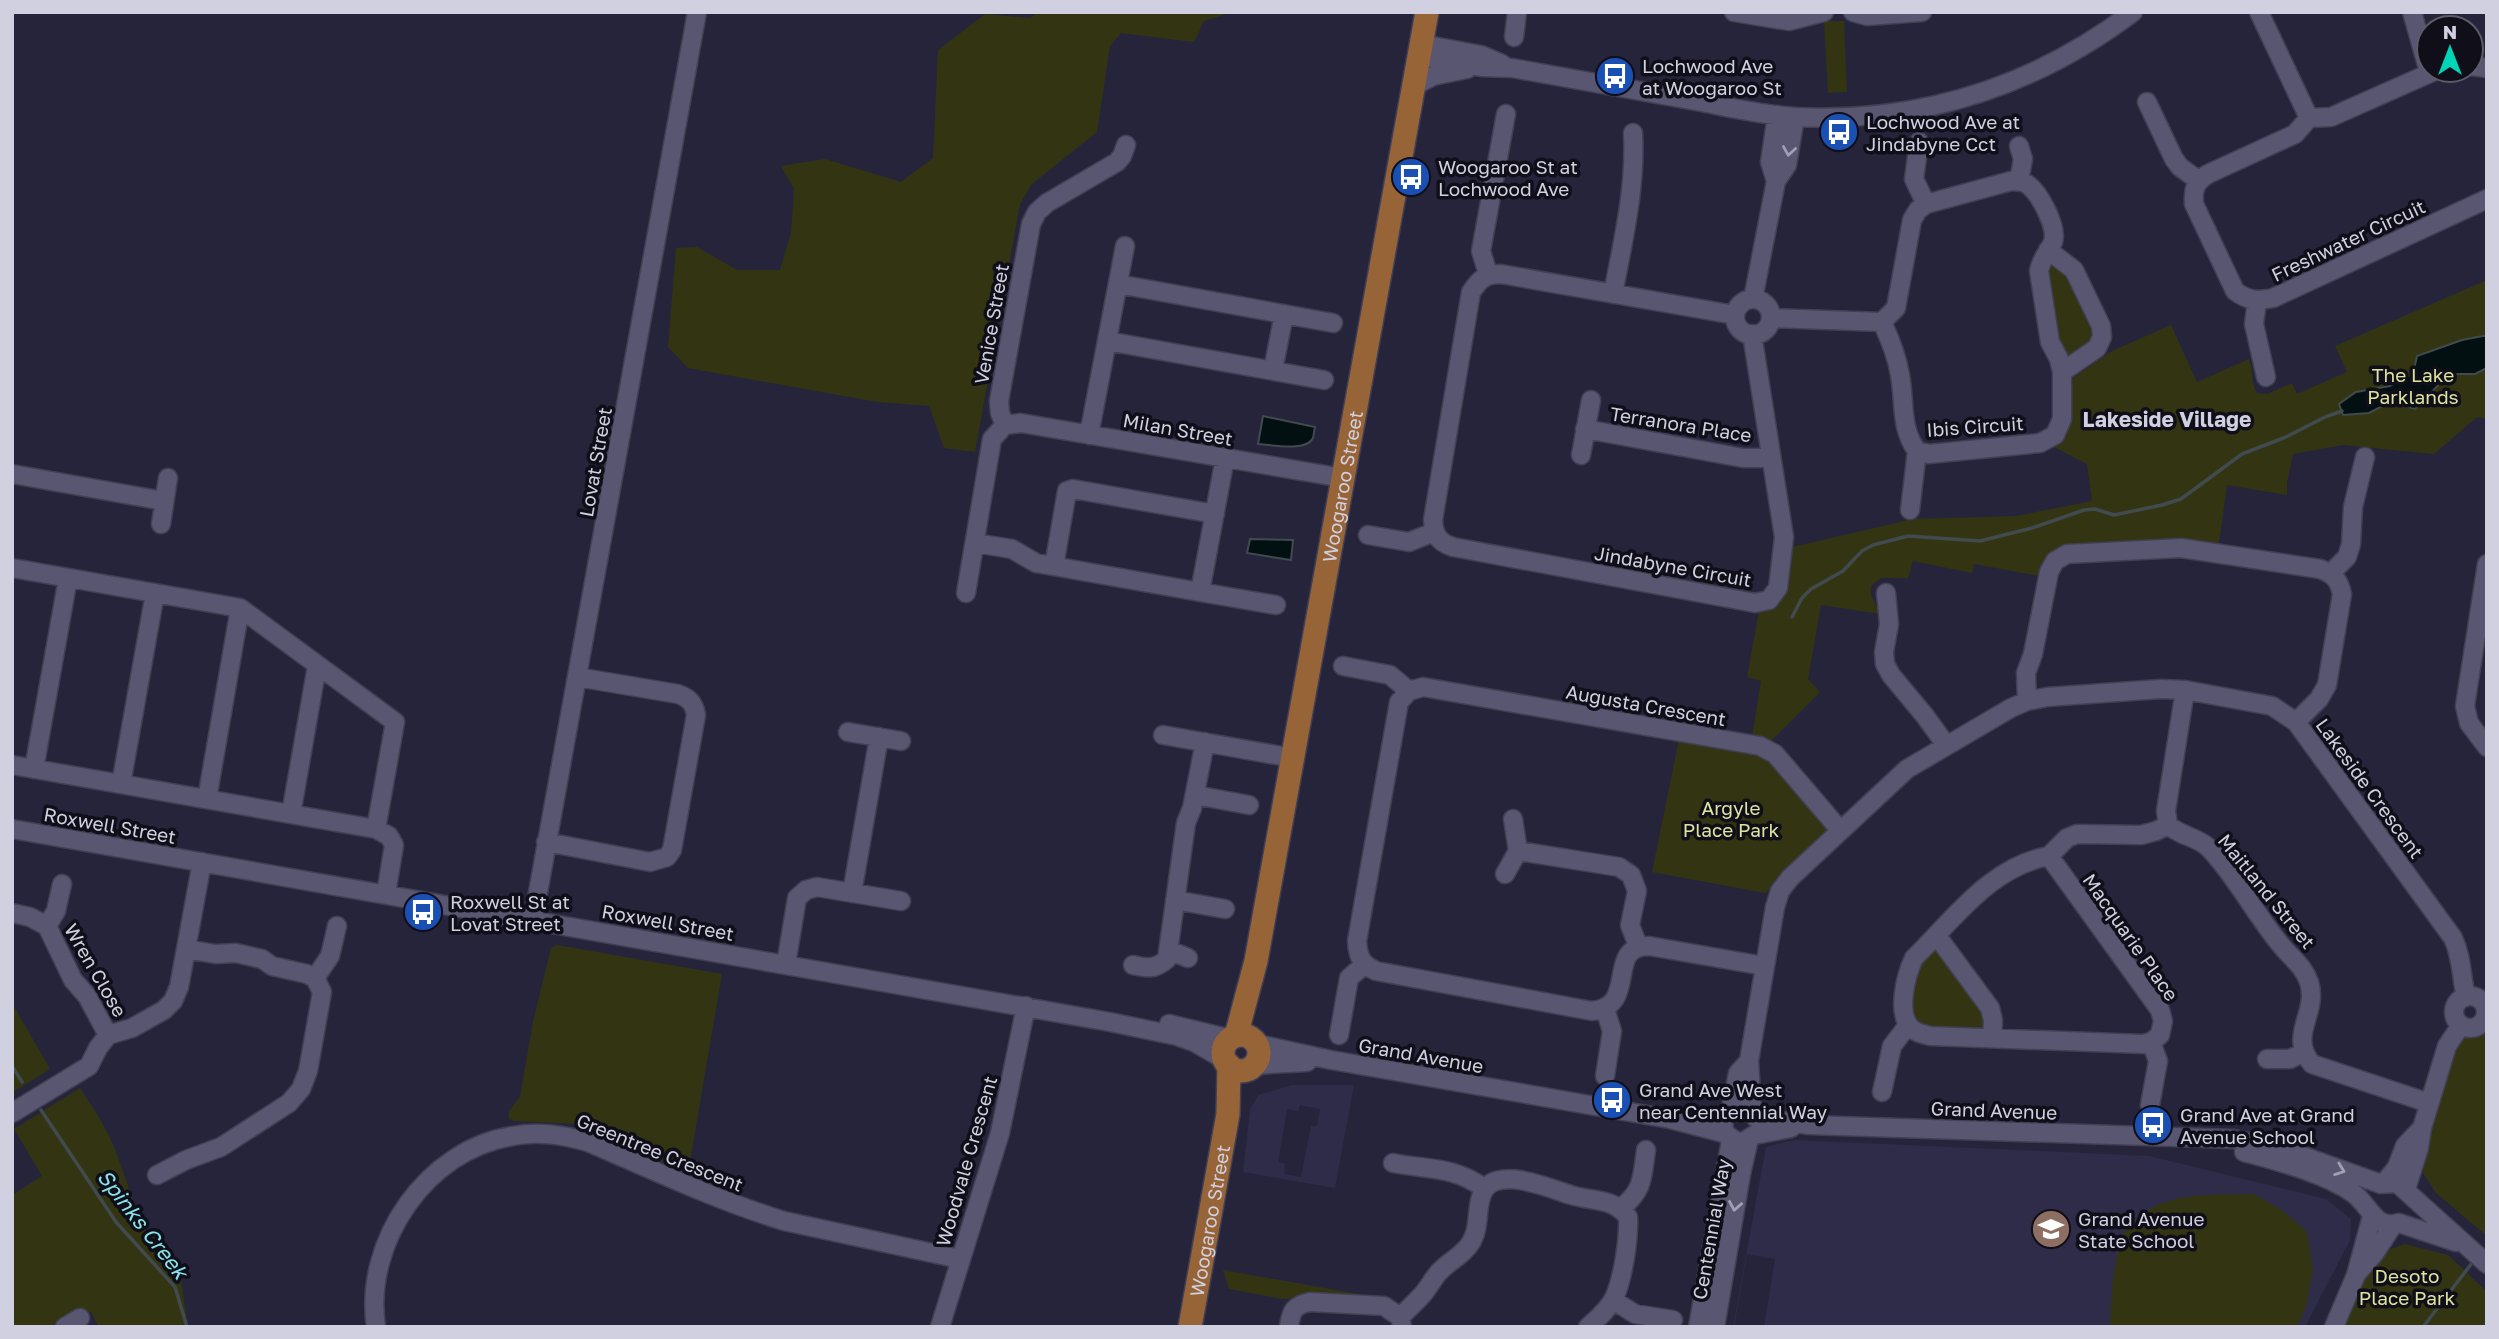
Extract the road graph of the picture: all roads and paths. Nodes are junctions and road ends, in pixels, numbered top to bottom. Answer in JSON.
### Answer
{"nodes":[{"id":1,"x":696,"y":12,"type":"edge"},
{"id":2,"x":1429,"y":12,"type":"edge"},
{"id":3,"x":1517,"y":12,"type":"edge"},
{"id":4,"x":1734,"y":12,"type":"edge"},
{"id":5,"x":1824,"y":12,"type":"edge"},
{"id":6,"x":1853,"y":12,"type":"edge"},
{"id":7,"x":1922,"y":12,"type":"edge"},
{"id":8,"x":2133,"y":12,"type":"edge"},
{"id":9,"x":2259,"y":12,"type":"edge"},
{"id":10,"x":1514,"y":37,"type":"dead end"},
{"id":11,"x":1450,"y":49,"type":"junction"},
{"id":12,"x":1421,"y":50,"type":"junction"},
{"id":13,"x":1481,"y":67,"type":"junction"},
{"id":14,"x":1512,"y":68,"type":"junction"},
{"id":15,"x":2415,"y":79,"type":"edge"},
{"id":16,"x":1414,"y":86,"type":"junction"},
{"id":17,"x":2147,"y":102,"type":"dead end"},
{"id":18,"x":1506,"y":114,"type":"dead end"},
{"id":19,"x":1786,"y":116,"type":"junction"},
{"id":20,"x":2309,"y":118,"type":"junction"},
{"id":21,"x":1633,"y":134,"type":"dead end"},
{"id":22,"x":1919,"y":142,"type":"dead end"},
{"id":23,"x":1126,"y":145,"type":"dead end"},
{"id":24,"x":2019,"y":146,"type":"dead end"},
{"id":25,"x":2198,"y":180,"type":"junction"},
{"id":26,"x":2019,"y":181,"type":"junction"},
{"id":27,"x":2487,"y":199,"type":"edge"},
{"id":28,"x":1926,"y":204,"type":"junction"},
{"id":29,"x":1125,"y":246,"type":"dead end"},
{"id":30,"x":2048,"y":250,"type":"junction"},
{"id":31,"x":1488,"y":274,"type":"junction"},
{"id":32,"x":1118,"y":284,"type":"junction"},
{"id":33,"x":1613,"y":294,"type":"junction"},
{"id":34,"x":1753,"y":299,"type":"junction"},
{"id":35,"x":2258,"y":301,"type":"junction"},
{"id":36,"x":1284,"y":314,"type":"junction"},
{"id":37,"x":1735,"y":315,"type":"junction"},
{"id":38,"x":1770,"y":318,"type":"junction"},
{"id":39,"x":1882,"y":322,"type":"junction"},
{"id":40,"x":1333,"y":323,"type":"dead end"},
{"id":41,"x":1752,"y":334,"type":"junction"},
{"id":42,"x":1107,"y":341,"type":"junction"},
{"id":43,"x":1273,"y":370,"type":"junction"},
{"id":44,"x":2062,"y":372,"type":"junction"},
{"id":45,"x":2266,"y":377,"type":"dead end"},
{"id":46,"x":1324,"y":380,"type":"dead end"},
{"id":47,"x":1591,"y":400,"type":"dead end"},
{"id":48,"x":1005,"y":425,"type":"junction"},
{"id":49,"x":1585,"y":429,"type":"junction"},
{"id":50,"x":1090,"y":435,"type":"junction"},
{"id":51,"x":1917,"y":451,"type":"junction"},
{"id":52,"x":1581,"y":455,"type":"dead end"},
{"id":53,"x":2365,"y":457,"type":"dead end"},
{"id":54,"x":1225,"y":458,"type":"junction"},
{"id":55,"x":1771,"y":458,"type":"junction"},
{"id":56,"x":12,"y":474,"type":"edge"},
{"id":57,"x":168,"y":478,"type":"dead end"},
{"id":58,"x":1343,"y":478,"type":"junction"},
{"id":59,"x":164,"y":501,"type":"junction"},
{"id":60,"x":1910,"y":510,"type":"dead end"},
{"id":61,"x":1215,"y":514,"type":"junction"},
{"id":62,"x":161,"y":524,"type":"dead end"},
{"id":63,"x":1434,"y":532,"type":"junction"},
{"id":64,"x":1368,"y":535,"type":"dead end"},
{"id":65,"x":975,"y":543,"type":"junction"},
{"id":66,"x":2487,"y":564,"type":"edge"},
{"id":67,"x":1054,"y":566,"type":"junction"},
{"id":68,"x":12,"y":568,"type":"edge"},
{"id":69,"x":2330,"y":573,"type":"junction"},
{"id":70,"x":68,"y":578,"type":"junction"},
{"id":71,"x":1200,"y":592,"type":"junction"},
{"id":72,"x":155,"y":593,"type":"junction"},
{"id":73,"x":966,"y":593,"type":"dead end"},
{"id":74,"x":1886,"y":593,"type":"dead end"},
{"id":75,"x":1276,"y":606,"type":"dead end"},
{"id":76,"x":240,"y":608,"type":"junction"},
{"id":77,"x":317,"y":666,"type":"junction"},
{"id":78,"x":1343,"y":666,"type":"dead end"},
{"id":79,"x":577,"y":677,"type":"junction"},
{"id":80,"x":2185,"y":690,"type":"junction"},
{"id":81,"x":1409,"y":691,"type":"junction"},
{"id":82,"x":2027,"y":701,"type":"junction"},
{"id":83,"x":2296,"y":722,"type":"junction"},
{"id":84,"x":848,"y":732,"type":"dead end"},
{"id":85,"x":1163,"y":735,"type":"dead end"},
{"id":86,"x":879,"y":737,"type":"junction"},
{"id":87,"x":901,"y":741,"type":"dead end"},
{"id":88,"x":1205,"y":742,"type":"junction"},
{"id":89,"x":1946,"y":745,"type":"junction"},
{"id":90,"x":2487,"y":747,"type":"edge"},
{"id":91,"x":1293,"y":758,"type":"junction"},
{"id":92,"x":12,"y":765,"type":"edge"},
{"id":93,"x":34,"y":769,"type":"junction"},
{"id":94,"x":121,"y":784,"type":"junction"},
{"id":95,"x":1195,"y":795,"type":"junction"},
{"id":96,"x":207,"y":799,"type":"junction"},
{"id":97,"x":1249,"y":806,"type":"dead end"},
{"id":98,"x":291,"y":814,"type":"junction"},
{"id":99,"x":1513,"y":819,"type":"dead end"},
{"id":100,"x":2168,"y":825,"type":"junction"},
{"id":101,"x":376,"y":829,"type":"junction"},
{"id":102,"x":12,"y":830,"type":"edge"},
{"id":103,"x":1840,"y":830,"type":"junction"},
{"id":104,"x":546,"y":842,"type":"junction"},
{"id":105,"x":1518,"y":851,"type":"junction"},
{"id":106,"x":2049,"y":856,"type":"junction"},
{"id":107,"x":202,"y":862,"type":"junction"},
{"id":108,"x":1504,"y":874,"type":"dead end"},
{"id":109,"x":62,"y":884,"type":"dead end"},
{"id":110,"x":852,"y":893,"type":"junction"},
{"id":111,"x":386,"y":894,"type":"junction"},
{"id":112,"x":1175,"y":900,"type":"junction"},
{"id":113,"x":901,"y":901,"type":"dead end"},
{"id":114,"x":1225,"y":909,"type":"dead end"},
{"id":115,"x":12,"y":913,"type":"edge"},
{"id":116,"x":534,"y":920,"type":"junction"},
{"id":117,"x":47,"y":926,"type":"junction"},
{"id":118,"x":337,"y":926,"type":"dead end"},
{"id":119,"x":1937,"y":936,"type":"junction"},
{"id":120,"x":1637,"y":946,"type":"junction"},
{"id":121,"x":186,"y":949,"type":"junction"},
{"id":122,"x":1169,"y":950,"type":"junction"},
{"id":123,"x":1188,"y":958,"type":"dead end"},
{"id":124,"x":786,"y":964,"type":"junction"},
{"id":125,"x":1133,"y":965,"type":"dead end"},
{"id":126,"x":1364,"y":965,"type":"junction"},
{"id":127,"x":1764,"y":966,"type":"junction"},
{"id":128,"x":314,"y":978,"type":"junction"},
{"id":129,"x":2466,"y":997,"type":"junction"},
{"id":130,"x":1026,"y":1006,"type":"junction"},
{"id":131,"x":1605,"y":1009,"type":"junction"},
{"id":132,"x":2486,"y":1013,"type":"edge"},
{"id":133,"x":1908,"y":1025,"type":"junction"},
{"id":134,"x":2461,"y":1025,"type":"junction"},
{"id":135,"x":108,"y":1035,"type":"junction"},
{"id":136,"x":1339,"y":1035,"type":"dead end"},
{"id":137,"x":1992,"y":1038,"type":"junction"},
{"id":138,"x":2151,"y":1042,"type":"junction"},
{"id":139,"x":1242,"y":1052,"type":"junction"},
{"id":140,"x":2302,"y":1053,"type":"junction"},
{"id":141,"x":2267,"y":1059,"type":"dead end"},
{"id":142,"x":1748,"y":1061,"type":"junction"},
{"id":143,"x":1605,"y":1076,"type":"dead end"},
{"id":144,"x":1882,"y":1092,"type":"dead end"},
{"id":145,"x":2429,"y":1103,"type":"junction"},
{"id":146,"x":2150,"y":1105,"type":"dead end"},
{"id":147,"x":1728,"y":1111,"type":"junction"},
{"id":148,"x":12,"y":1113,"type":"edge"},
{"id":149,"x":1754,"y":1114,"type":"junction"},
{"id":150,"x":1670,"y":1119,"type":"junction"},
{"id":151,"x":1809,"y":1125,"type":"junction"},
{"id":152,"x":2422,"y":1128,"type":"junction"},
{"id":153,"x":1727,"y":1136,"type":"junction"},
{"id":154,"x":1752,"y":1137,"type":"junction"},
{"id":155,"x":2179,"y":1138,"type":"junction"},
{"id":156,"x":1646,"y":1150,"type":"dead end"},
{"id":157,"x":1393,"y":1163,"type":"dead end"},
{"id":158,"x":157,"y":1175,"type":"dead end"},
{"id":159,"x":2383,"y":1183,"type":"junction"},
{"id":160,"x":1484,"y":1188,"type":"junction"},
{"id":161,"x":2408,"y":1193,"type":"junction"},
{"id":162,"x":1621,"y":1208,"type":"junction"},
{"id":163,"x":2370,"y":1212,"type":"junction"},
{"id":164,"x":2396,"y":1224,"type":"junction"},
{"id":165,"x":2466,"y":1246,"type":"junction"},
{"id":166,"x":960,"y":1259,"type":"junction"},
{"id":167,"x":2487,"y":1264,"type":"edge"},
{"id":168,"x":2356,"y":1275,"type":"junction"},
{"id":169,"x":1613,"y":1300,"type":"junction"},
{"id":170,"x":1673,"y":1320,"type":"dead end"},
{"id":171,"x":1401,"y":1322,"type":"edge"},
{"id":172,"x":376,"y":1327,"type":"edge"},
{"id":173,"x":940,"y":1327,"type":"edge"},
{"id":174,"x":1190,"y":1327,"type":"edge"},
{"id":175,"x":1289,"y":1327,"type":"edge"},
{"id":176,"x":1588,"y":1327,"type":"edge"},
{"id":177,"x":1699,"y":1327,"type":"edge"},
{"id":178,"x":1715,"y":1327,"type":"edge"},
{"id":179,"x":2334,"y":1327,"type":"edge"}],
"edges":[{"from":1,"to":79,"type":"street","name":"Lovat Street"},
{"from":2,"to":11,"type":"street"},
{"from":2,"to":12,"type":"main road","name":"Woogaroo Street"},
{"from":3,"to":10,"type":"street"},
{"from":4,"to":5,"type":"street"},
{"from":6,"to":7,"type":"street"},
{"from":8,"to":19,"type":"street"},
{"from":9,"to":20,"type":"street"},
{"from":11,"to":12,"type":"street"},
{"from":11,"to":14,"type":"street"},
{"from":12,"to":13,"type":"street"},
{"from":12,"to":16,"type":"main road","name":"Woogaroo Street"},
{"from":13,"to":14,"type":"street"},
{"from":13,"to":16,"type":"street"},
{"from":14,"to":19,"type":"street"},
{"from":15,"to":20,"type":"street"},
{"from":16,"to":58,"type":"main road","name":"Woogaroo Street"},
{"from":17,"to":25,"type":"street"},
{"from":18,"to":31,"type":"street"},
{"from":19,"to":34,"type":"street"},
{"from":20,"to":25,"type":"street"},
{"from":21,"to":33,"type":"street"},
{"from":22,"to":28,"type":"street"},
{"from":23,"to":48,"type":"street","name":"Venice Street"},
{"from":24,"to":26,"type":"street"},
{"from":25,"to":35,"type":"street","name":"Freshwater Circuit"},
{"from":26,"to":28,"type":"street"},
{"from":26,"to":30,"type":"street","name":"Ibis Circuit"},
{"from":27,"to":35,"type":"street","name":"Freshwater Circuit"},
{"from":28,"to":39,"type":"street"},
{"from":29,"to":32,"type":"street"},
{"from":30,"to":44,"type":"street","name":"Ibis Circuit"},
{"from":30,"to":44,"type":"street"},
{"from":31,"to":33,"type":"street"},
{"from":31,"to":63,"type":"street"},
{"from":32,"to":36,"type":"street"},
{"from":32,"to":42,"type":"street"},
{"from":33,"to":37,"type":"street"},
{"from":34,"to":37,"type":"street"},
{"from":34,"to":38,"type":"street"},
{"from":35,"to":45,"type":"street"},
{"from":36,"to":40,"type":"street"},
{"from":36,"to":43,"type":"street"},
{"from":37,"to":41,"type":"street"},
{"from":38,"to":39,"type":"street"},
{"from":38,"to":41,"type":"street"},
{"from":39,"to":51,"type":"street","name":"Ibis Circuit"},
{"from":41,"to":55,"type":"street","name":"Jindabyne Circuit"},
{"from":42,"to":43,"type":"street"},
{"from":42,"to":50,"type":"street"},
{"from":43,"to":46,"type":"street"},
{"from":44,"to":51,"type":"street","name":"Ibis Circuit"},
{"from":47,"to":49,"type":"street","name":"Terranora Place"},
{"from":48,"to":50,"type":"street","name":"Milan Street"},
{"from":48,"to":65,"type":"street"},
{"from":49,"to":52,"type":"street","name":"Terranora Place"},
{"from":49,"to":55,"type":"street","name":"Terranora Place"},
{"from":50,"to":54,"type":"street","name":"Milan Street"},
{"from":51,"to":60,"type":"street","name":"Ibis Circuit"},
{"from":53,"to":69,"type":"street"},
{"from":54,"to":58,"type":"street","name":"Milan Street"},
{"from":54,"to":61,"type":"street"},
{"from":55,"to":63,"type":"street","name":"Jindabyne Circuit"},
{"from":56,"to":59,"type":"street"},
{"from":57,"to":59,"type":"street"},
{"from":58,"to":91,"type":"main road","name":"Woogaroo Street"},
{"from":59,"to":62,"type":"street"},
{"from":61,"to":67,"type":"street"},
{"from":61,"to":71,"type":"street"},
{"from":63,"to":64,"type":"street"},
{"from":65,"to":67,"type":"street"},
{"from":65,"to":73,"type":"street"},
{"from":66,"to":90,"type":"street"},
{"from":67,"to":71,"type":"street"},
{"from":68,"to":70,"type":"street"},
{"from":69,"to":82,"type":"street"},
{"from":69,"to":83,"type":"street"},
{"from":70,"to":72,"type":"street"},
{"from":70,"to":93,"type":"street"},
{"from":71,"to":75,"type":"street"},
{"from":72,"to":76,"type":"street"},
{"from":72,"to":94,"type":"street"},
{"from":74,"to":89,"type":"street"},
{"from":76,"to":77,"type":"street"},
{"from":76,"to":96,"type":"street"},
{"from":77,"to":98,"type":"street"},
{"from":77,"to":101,"type":"street"},
{"from":78,"to":81,"type":"street"},
{"from":79,"to":104,"type":"street","name":"Lovat Street"},
{"from":79,"to":104,"type":"street"},
{"from":80,"to":82,"type":"street","name":"Lakeside Crescent"},
{"from":80,"to":83,"type":"street","name":"Lakeside Crescent"},
{"from":80,"to":100,"type":"street"},
{"from":81,"to":103,"type":"street","name":"Augusta Crescent"},
{"from":81,"to":126,"type":"street"},
{"from":82,"to":89,"type":"street","name":"Lakeside Crescent"},
{"from":83,"to":129,"type":"street","name":"Lakeside Crescent"},
{"from":84,"to":86,"type":"street"},
{"from":85,"to":88,"type":"street"},
{"from":86,"to":87,"type":"street"},
{"from":86,"to":110,"type":"street"},
{"from":88,"to":91,"type":"street"},
{"from":88,"to":95,"type":"street"},
{"from":89,"to":103,"type":"street","name":"Lakeside Crescent"},
{"from":91,"to":139,"type":"main road","name":"Woogaroo Street"},
{"from":92,"to":93,"type":"street"},
{"from":93,"to":94,"type":"street"},
{"from":94,"to":96,"type":"street"},
{"from":95,"to":97,"type":"street"},
{"from":95,"to":112,"type":"street"},
{"from":96,"to":98,"type":"street"},
{"from":98,"to":101,"type":"street"},
{"from":99,"to":105,"type":"street"},
{"from":100,"to":106,"type":"street"},
{"from":100,"to":140,"type":"street","name":"Maitland Street"},
{"from":101,"to":111,"type":"street"},
{"from":102,"to":107,"type":"street","name":"Roxwell Street"},
{"from":103,"to":127,"type":"street","name":"Lakeside Crescent"},
{"from":104,"to":116,"type":"street","name":"Lovat Street"},
{"from":105,"to":108,"type":"street"},
{"from":105,"to":120,"type":"street"},
{"from":106,"to":119,"type":"street"},
{"from":106,"to":138,"type":"street","name":"Macquarie Place"},
{"from":107,"to":111,"type":"street","name":"Roxwell Street"},
{"from":107,"to":121,"type":"street"},
{"from":109,"to":117,"type":"street","name":"Wren Close"},
{"from":110,"to":113,"type":"street"},
{"from":110,"to":124,"type":"street"},
{"from":111,"to":116,"type":"street","name":"Roxwell Street"},
{"from":112,"to":114,"type":"street"},
{"from":112,"to":122,"type":"street"},
{"from":115,"to":117,"type":"street","name":"Wren Close"},
{"from":116,"to":124,"type":"street","name":"Roxwell Street"},
{"from":117,"to":135,"type":"street","name":"Wren Close"},
{"from":118,"to":128,"type":"street"},
{"from":119,"to":133,"type":"street"},
{"from":119,"to":137,"type":"street"},
{"from":120,"to":127,"type":"street"},
{"from":120,"to":131,"type":"street"},
{"from":121,"to":128,"type":"street"},
{"from":121,"to":135,"type":"street"},
{"from":122,"to":123,"type":"street"},
{"from":122,"to":125,"type":"street"},
{"from":124,"to":130,"type":"street","name":"Roxwell Street"},
{"from":126,"to":131,"type":"street"},
{"from":126,"to":136,"type":"street"},
{"from":127,"to":142,"type":"street","name":"Lakeside Crescent"},
{"from":128,"to":158,"type":"street"},
{"from":129,"to":132,"type":"street"},
{"from":129,"to":134,"type":"street","name":"Lakeside Crescent"},
{"from":130,"to":139,"type":"street","name":"Roxwell Street"},
{"from":130,"to":166,"type":"street","name":"Woodvale Crescent"},
{"from":131,"to":143,"type":"street"},
{"from":132,"to":134,"type":"street"},
{"from":133,"to":137,"type":"street"},
{"from":133,"to":144,"type":"street"},
{"from":134,"to":145,"type":"street","name":"Lakeside Crescent"},
{"from":135,"to":148,"type":"street"},
{"from":137,"to":138,"type":"street"},
{"from":138,"to":146,"type":"street","name":"Macquarie Place"},
{"from":139,"to":150,"type":"street","name":"Grand Avenue"},
{"from":139,"to":174,"type":"main road","name":"Woogaroo Street"},
{"from":140,"to":141,"type":"street"},
{"from":140,"to":145,"type":"street"},
{"from":142,"to":147,"type":"street","name":"Lakeside Crescent"},
{"from":142,"to":149,"type":"street","name":"Lakeside Crescent"},
{"from":145,"to":152,"type":"street","name":"Lakeside Crescent"},
{"from":147,"to":149,"type":"street","name":"Grand Avenue"},
{"from":147,"to":150,"type":"street","name":"Grand Avenue"},
{"from":147,"to":153,"type":"street"},
{"from":149,"to":151,"type":"street","name":"Grand Avenue"},
{"from":149,"to":154,"type":"street"},
{"from":150,"to":153,"type":"street","name":"Grand Avenue"},
{"from":151,"to":154,"type":"street","name":"Grand Avenue"},
{"from":151,"to":155,"type":"street","name":"Grand Avenue"},
{"from":152,"to":159,"type":"street","name":"Lakeside Crescent"},
{"from":152,"to":161,"type":"street","name":"Lakeside Crescent"},
{"from":153,"to":154,"type":"street","name":"Grand Avenue"},
{"from":153,"to":177,"type":"street","name":"Centennial Way"},
{"from":154,"to":178,"type":"street","name":"Centennial Way","one_way":true},
{"from":155,"to":159,"type":"street","name":"Grand Avenue","one_way":true},
{"from":155,"to":163,"type":"street","name":"Grand Avenue"},
{"from":156,"to":162,"type":"street"},
{"from":157,"to":160,"type":"street"},
{"from":159,"to":161,"type":"street","name":"Grand Avenue"},
{"from":159,"to":163,"type":"street"},
{"from":160,"to":162,"type":"street"},
{"from":160,"to":171,"type":"street"},
{"from":161,"to":164,"type":"street"},
{"from":161,"to":165,"type":"street","name":"Grand Avenue"},
{"from":162,"to":169,"type":"street"},
{"from":163,"to":164,"type":"street","name":"Grand Avenue"},
{"from":163,"to":168,"type":"street"},
{"from":164,"to":165,"type":"street","name":"Grand Avenue"},
{"from":164,"to":168,"type":"street"},
{"from":165,"to":167,"type":"street","name":"Grand Avenue"},
{"from":166,"to":172,"type":"street","name":"Greentree Crescent"},
{"from":166,"to":173,"type":"street","name":"Woodvale Crescent"},
{"from":168,"to":179,"type":"street"},
{"from":169,"to":170,"type":"street"},
{"from":169,"to":176,"type":"street"},
{"from":171,"to":175,"type":"street"}]}
